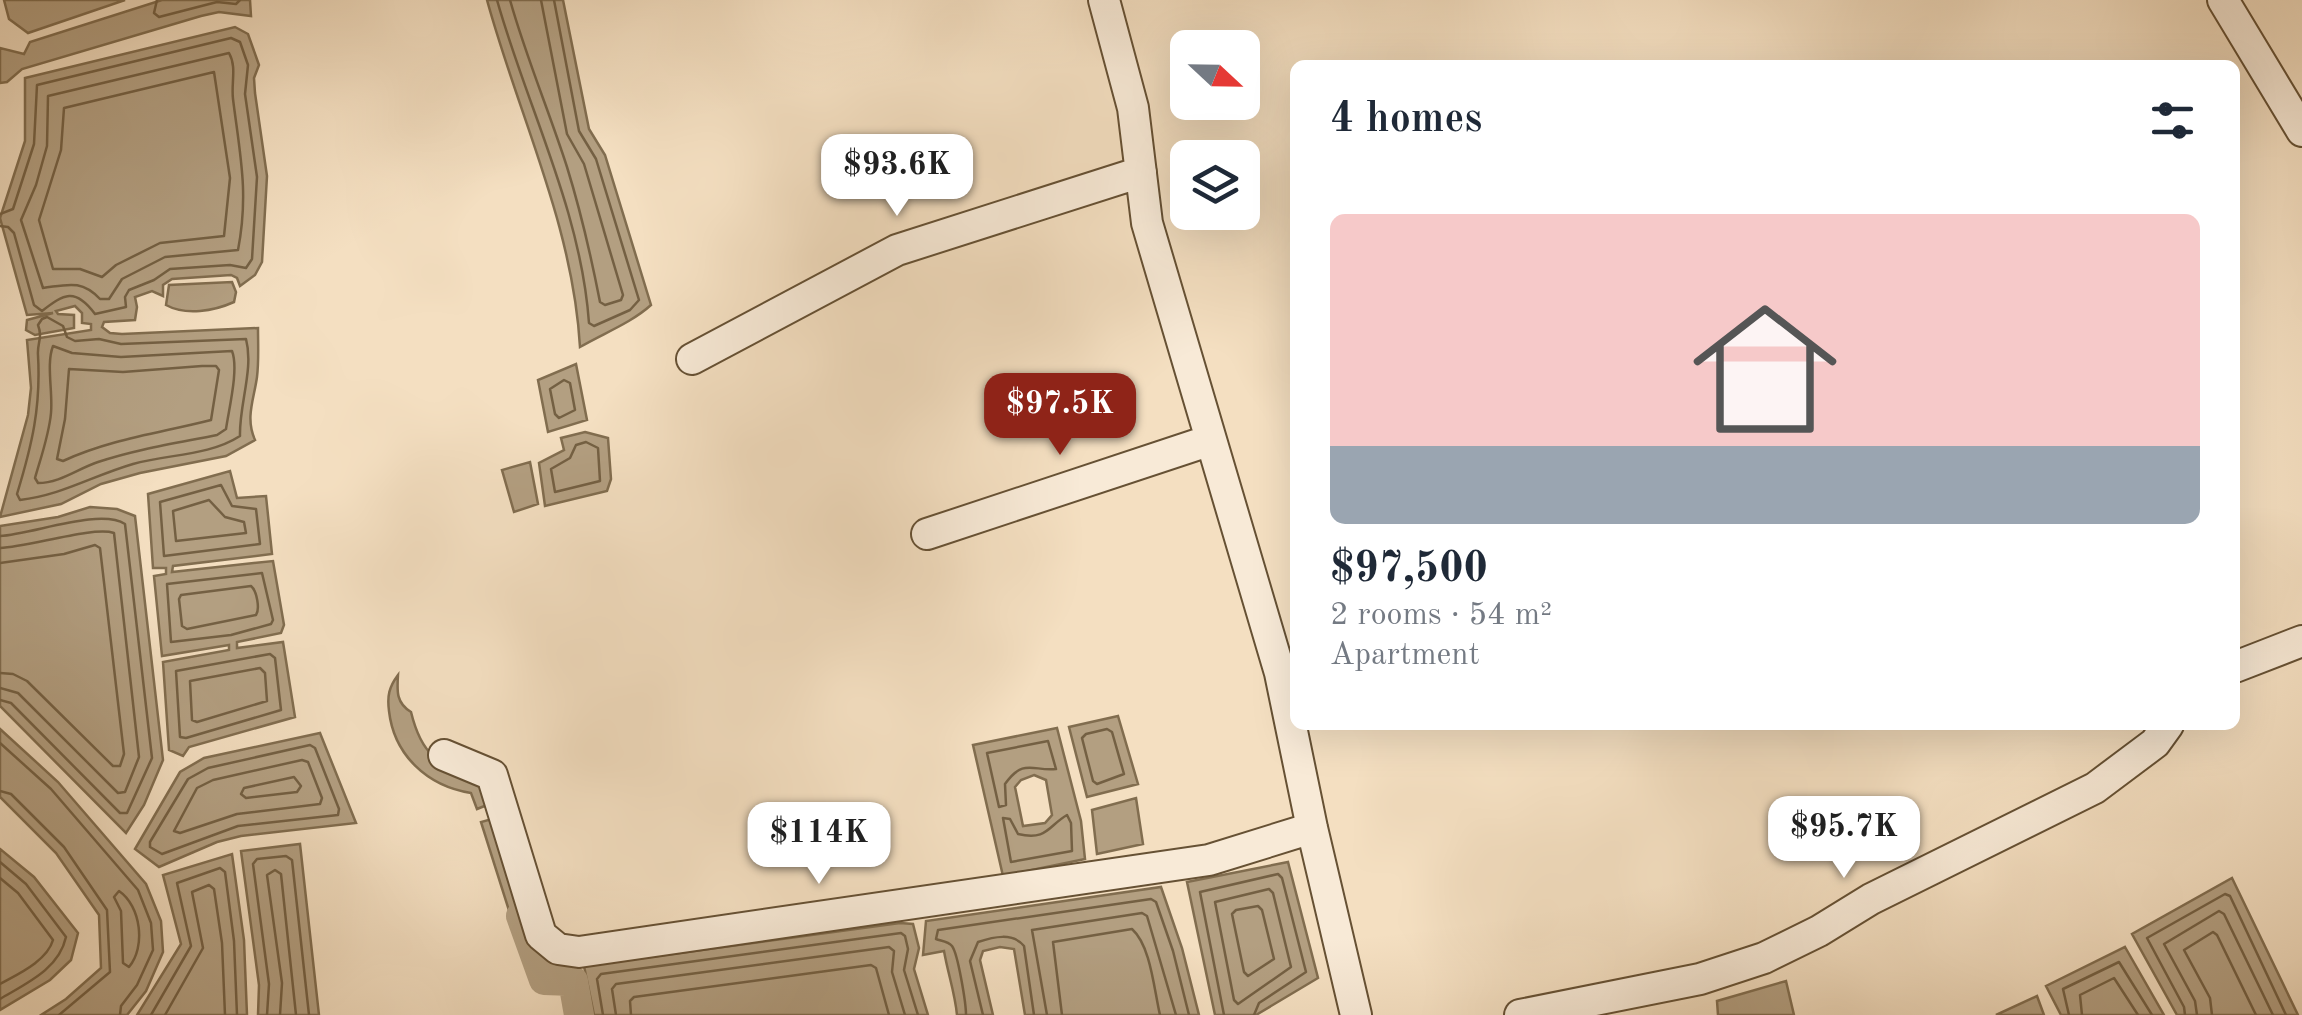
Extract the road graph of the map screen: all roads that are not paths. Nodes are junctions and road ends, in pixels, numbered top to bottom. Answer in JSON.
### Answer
{"nodes":[{"id":1,"x":1104,"y":0,"type":"edge"},
{"id":2,"x":2224,"y":0,"type":"edge"},
{"id":3,"x":2302,"y":131,"type":"edge"},
{"id":4,"x":1141,"y":172,"type":"junction"},
{"id":5,"x":692,"y":359,"type":"dead end"},
{"id":6,"x":1211,"y":440,"type":"junction"},
{"id":7,"x":927,"y":534,"type":"dead end"},
{"id":8,"x":2302,"y":641,"type":"edge"},
{"id":9,"x":2240,"y":665,"type":"edge"},
{"id":10,"x":1290,"y":721,"type":"edge"},
{"id":11,"x":1292,"y":730,"type":"edge"},
{"id":12,"x":2164,"y":730,"type":"edge"},
{"id":13,"x":444,"y":756,"type":"dead end"},
{"id":14,"x":1312,"y":828,"type":"junction"},
{"id":15,"x":1356,"y":1015,"type":"edge"},
{"id":16,"x":1520,"y":1015,"type":"edge"}],
"edges":[{"from":1,"to":4,"type":"street"},
{"from":2,"to":3,"type":"street"},
{"from":4,"to":5,"type":"street"},
{"from":4,"to":6,"type":"street"},
{"from":6,"to":7,"type":"street"},
{"from":6,"to":10,"type":"street"},
{"from":8,"to":9,"type":"street"},
{"from":11,"to":14,"type":"street"},
{"from":12,"to":16,"type":"street"},
{"from":13,"to":14,"type":"street"},
{"from":14,"to":15,"type":"street"}]}
